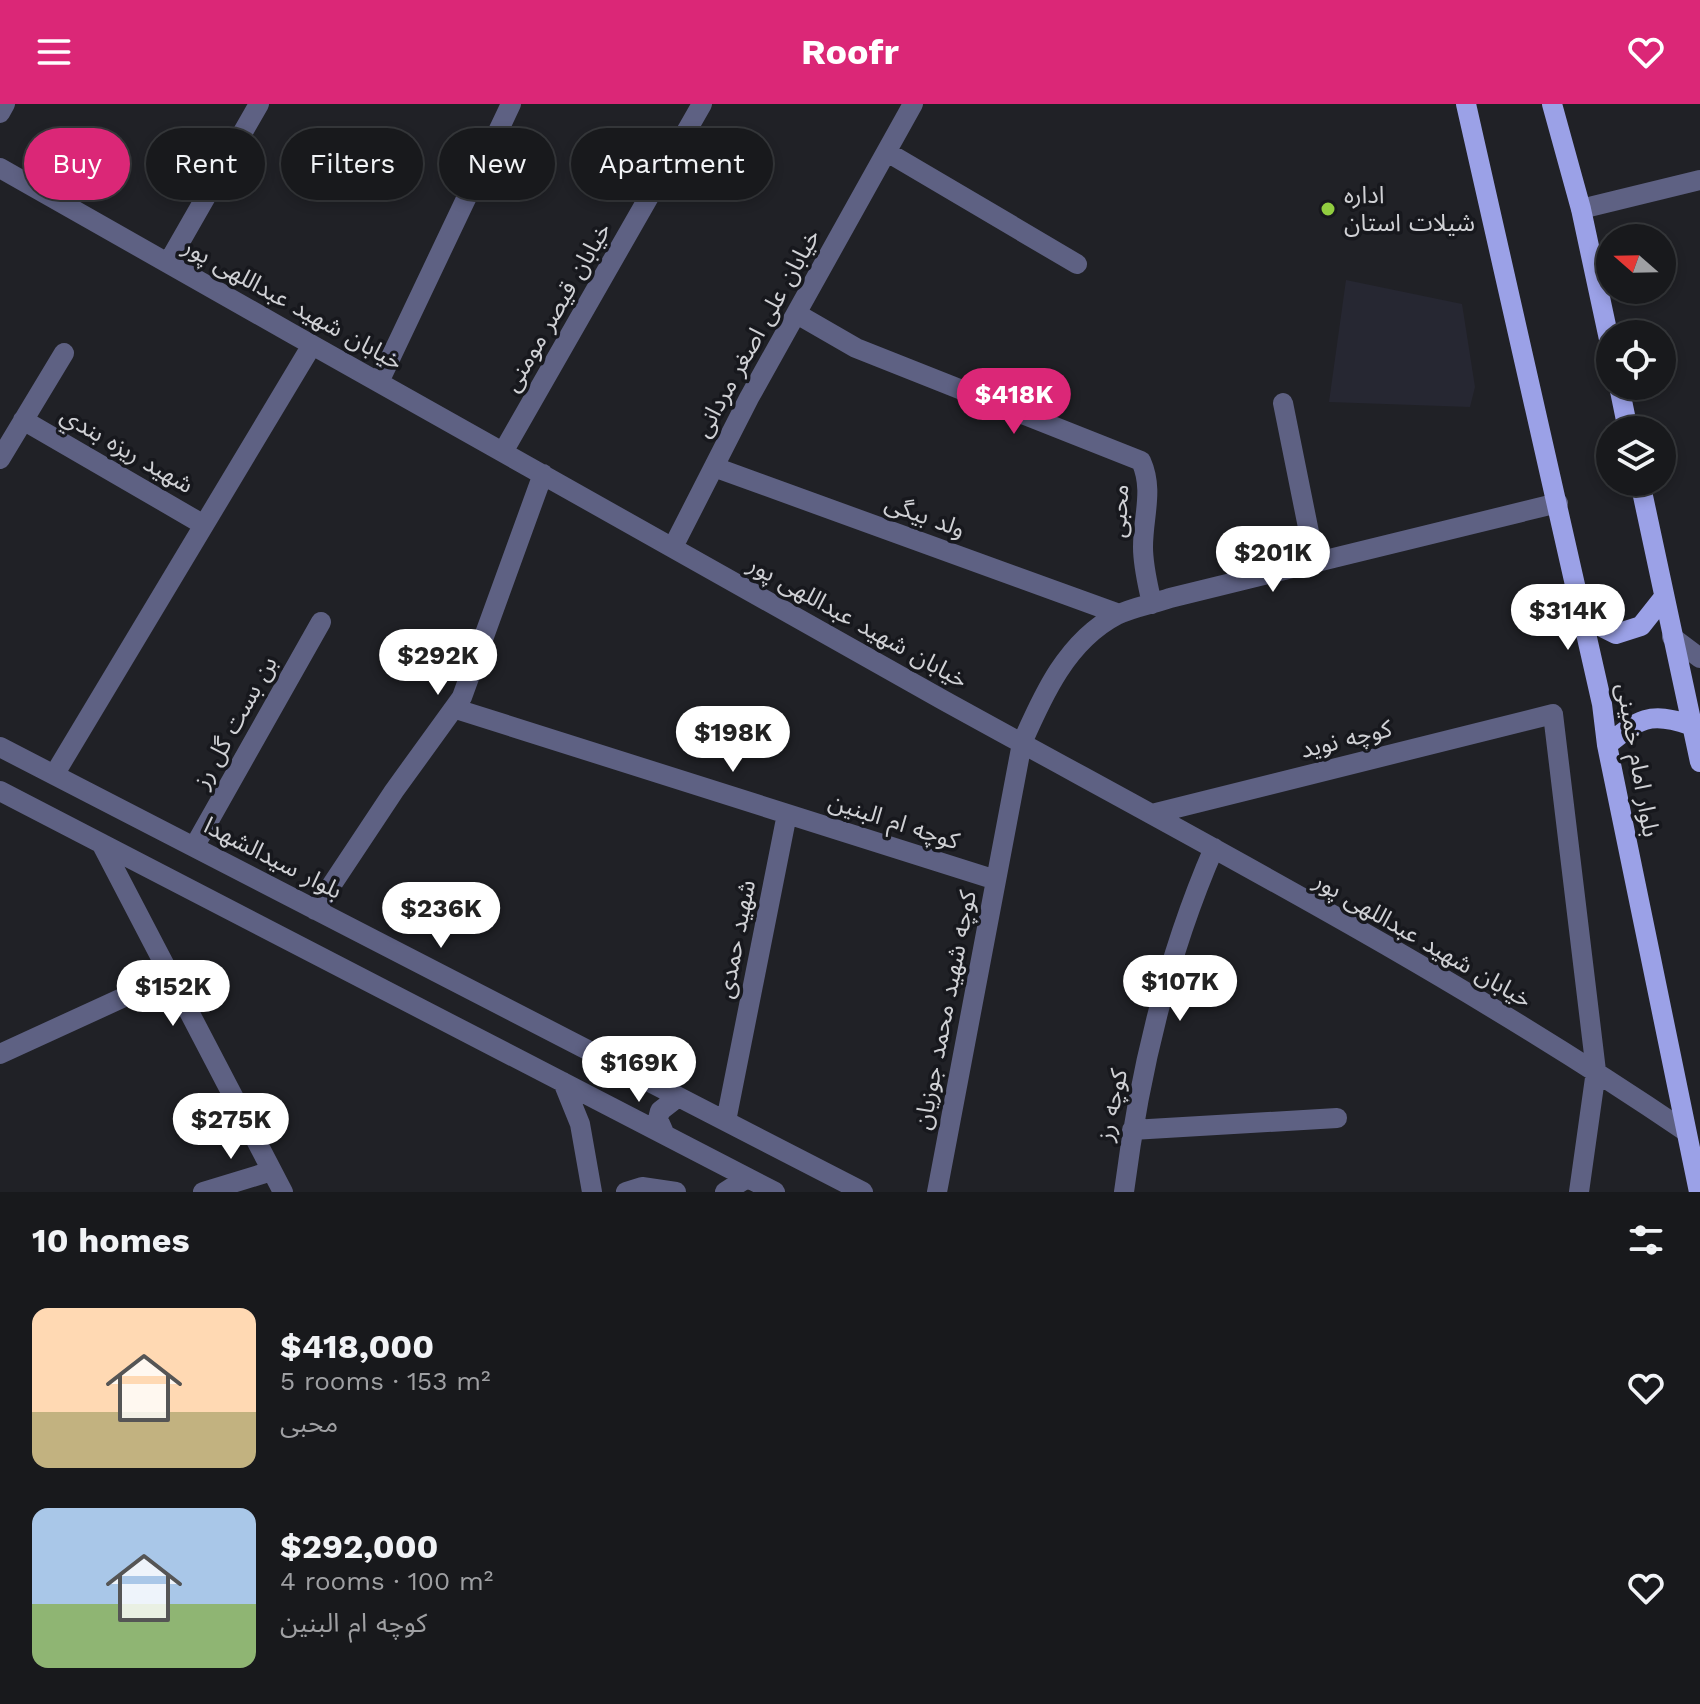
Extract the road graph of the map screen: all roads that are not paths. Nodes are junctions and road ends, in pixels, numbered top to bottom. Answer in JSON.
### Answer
{"nodes":[{"id":1,"x":5,"y":104,"type":"edge"},
{"id":2,"x":259,"y":104,"type":"edge"},
{"id":3,"x":511,"y":104,"type":"edge"},
{"id":4,"x":702,"y":104,"type":"edge"},
{"id":5,"x":913,"y":104,"type":"edge"},
{"id":6,"x":1466,"y":104,"type":"edge"},
{"id":7,"x":1552,"y":104,"type":"edge"},
{"id":8,"x":0,"y":113,"type":"edge"},
{"id":9,"x":887,"y":152,"type":"junction"},
{"id":10,"x":0,"y":168,"type":"edge"},
{"id":11,"x":1700,"y":180,"type":"edge"},
{"id":12,"x":1581,"y":209,"type":"junction"},
{"id":13,"x":168,"y":263,"type":"junction"},
{"id":14,"x":1077,"y":264,"type":"dead end"},
{"id":15,"x":797,"y":314,"type":"junction"},
{"id":16,"x":1605,"y":320,"type":"edge"},
{"id":17,"x":312,"y":345,"type":"junction"},
{"id":18,"x":64,"y":353,"type":"dead end"},
{"id":19,"x":379,"y":382,"type":"junction"},
{"id":20,"x":1283,"y":403,"type":"dead end"},
{"id":21,"x":23,"y":420,"type":"junction"},
{"id":22,"x":503,"y":452,"type":"junction"},
{"id":23,"x":0,"y":459,"type":"edge"},
{"id":24,"x":714,"y":467,"type":"junction"},
{"id":25,"x":543,"y":474,"type":"junction"},
{"id":26,"x":1643,"y":496,"type":"edge"},
{"id":27,"x":1558,"y":503,"type":"junction"},
{"id":28,"x":204,"y":525,"type":"junction"},
{"id":29,"x":673,"y":547,"type":"junction"},
{"id":30,"x":1315,"y":562,"type":"junction"},
{"id":31,"x":1664,"y":597,"type":"junction"},
{"id":32,"x":1152,"y":604,"type":"junction"},
{"id":33,"x":1119,"y":614,"type":"junction"},
{"id":34,"x":1584,"y":618,"type":"junction"},
{"id":35,"x":321,"y":622,"type":"dead end"},
{"id":36,"x":1672,"y":637,"type":"junction"},
{"id":37,"x":1700,"y":658,"type":"edge"},
{"id":38,"x":456,"y":709,"type":"junction"},
{"id":39,"x":1690,"y":725,"type":"junction"},
{"id":40,"x":1022,"y":743,"type":"junction"},
{"id":41,"x":1607,"y":745,"type":"junction"},
{"id":42,"x":0,"y":747,"type":"edge"},
{"id":43,"x":1700,"y":762,"type":"edge"},
{"id":44,"x":54,"y":775,"type":"junction"},
{"id":45,"x":0,"y":791,"type":"edge"},
{"id":46,"x":787,"y":814,"type":"junction"},
{"id":47,"x":1152,"y":814,"type":"junction"},
{"id":48,"x":101,"y":843,"type":"junction"},
{"id":49,"x":194,"y":847,"type":"junction"},
{"id":50,"x":1214,"y":848,"type":"junction"},
{"id":51,"x":996,"y":880,"type":"junction"},
{"id":52,"x":315,"y":910,"type":"junction"},
{"id":53,"x":170,"y":976,"type":"junction"},
{"id":54,"x":0,"y":1054,"type":"edge"},
{"id":55,"x":1596,"y":1071,"type":"junction"},
{"id":56,"x":563,"y":1082,"type":"junction"},
{"id":57,"x":678,"y":1097,"type":"junction"},
{"id":58,"x":1337,"y":1118,"type":"dead end"},
{"id":59,"x":726,"y":1121,"type":"junction"},
{"id":60,"x":1132,"y":1130,"type":"junction"},
{"id":61,"x":1685,"y":1131,"type":"junction"},
{"id":62,"x":665,"y":1135,"type":"junction"},
{"id":63,"x":272,"y":1171,"type":"junction"},
{"id":64,"x":747,"y":1178,"type":"junction"},
{"id":65,"x":203,"y":1192,"type":"edge"},
{"id":66,"x":283,"y":1192,"type":"edge"},
{"id":67,"x":592,"y":1192,"type":"edge"},
{"id":68,"x":626,"y":1192,"type":"edge"},
{"id":69,"x":676,"y":1192,"type":"edge"},
{"id":70,"x":725,"y":1192,"type":"edge"},
{"id":71,"x":775,"y":1192,"type":"edge"},
{"id":72,"x":863,"y":1192,"type":"edge"},
{"id":73,"x":937,"y":1192,"type":"edge"},
{"id":74,"x":1124,"y":1192,"type":"edge"},
{"id":75,"x":1579,"y":1192,"type":"edge"},
{"id":76,"x":1699,"y":1192,"type":"edge"}],
"edges":[{"from":1,"to":8,"type":"street"},
{"from":2,"to":13,"type":"street"},
{"from":3,"to":19,"type":"street"},
{"from":4,"to":22,"type":"street","name":"خیابان قیصر مومنی"},
{"from":5,"to":9,"type":"street","name":"خیابان علی اصغر مردانی"},
{"from":6,"to":27,"type":"main road","name":"بلوار امام خمینی"},
{"from":7,"to":12,"type":"main road"},
{"from":9,"to":14,"type":"street"},
{"from":9,"to":15,"type":"street","name":"خیابان علی اصغر مردانی"},
{"from":10,"to":13,"type":"street","name":"خیابان شهید عبداللهی پور"},
{"from":11,"to":12,"type":"street"},
{"from":12,"to":16,"type":"main road"},
{"from":13,"to":17,"type":"street","name":"خیابان شهید عبداللهی پور"},
{"from":15,"to":24,"type":"street","name":"خیابان علی اصغر مردانی"},
{"from":15,"to":32,"type":"street","name":"محبی"},
{"from":17,"to":19,"type":"street","name":"خیابان شهید عبداللهی پور"},
{"from":17,"to":28,"type":"street"},
{"from":18,"to":21,"type":"street"},
{"from":19,"to":22,"type":"street","name":"خیابان شهید عبداللهی پور"},
{"from":20,"to":30,"type":"street"},
{"from":21,"to":23,"type":"street"},
{"from":21,"to":28,"type":"street","name":"شهيد ريزه بندي"},
{"from":22,"to":25,"type":"street","name":"خیابان شهید عبداللهی پور"},
{"from":24,"to":29,"type":"street","name":"خیابان علی اصغر مردانی"},
{"from":24,"to":33,"type":"street","name":"ولد بیگی"},
{"from":25,"to":29,"type":"street","name":"خیابان شهید عبداللهی پور"},
{"from":25,"to":38,"type":"street"},
{"from":26,"to":31,"type":"main road"},
{"from":27,"to":30,"type":"street","name":"کوچه شهید محمد جوزیان"},
{"from":27,"to":34,"type":"main road","name":"بلوار امام خمینی"},
{"from":28,"to":44,"type":"street"},
{"from":29,"to":40,"type":"street","name":"خیابان شهید عبداللهی پور"},
{"from":30,"to":32,"type":"street","name":"کوچه شهید محمد جوزیان"},
{"from":31,"to":34,"type":"main road"},
{"from":31,"to":36,"type":"main road"},
{"from":32,"to":33,"type":"street","name":"کوچه شهید محمد جوزیان"},
{"from":33,"to":40,"type":"street","name":"کوچه شهید محمد جوزیان"},
{"from":34,"to":41,"type":"main road","name":"بلوار امام خمینی"},
{"from":35,"to":49,"type":"street","name":"بن بست گل رز"},
{"from":36,"to":37,"type":"street"},
{"from":36,"to":39,"type":"main road"},
{"from":38,"to":46,"type":"street","name":"کوچه ام البنین"},
{"from":38,"to":52,"type":"street"},
{"from":39,"to":41,"type":"main road"},
{"from":39,"to":43,"type":"main road"},
{"from":40,"to":47,"type":"street","name":"خیابان شهید عبداللهی پور"},
{"from":40,"to":51,"type":"street","name":"کوچه شهید محمد جوزیان"},
{"from":41,"to":61,"type":"main road","name":"بلوار امام خمینی"},
{"from":42,"to":44,"type":"street","name":"بلوار سیدالشهدا"},
{"from":44,"to":49,"type":"street","name":"بلوار سیدالشهدا"},
{"from":45,"to":48,"type":"street"},
{"from":46,"to":51,"type":"street","name":"کوچه ام البنین"},
{"from":46,"to":59,"type":"street","name":"شهید حمدی"},
{"from":47,"to":50,"type":"street","name":"خیابان شهید عبداللهی پور"},
{"from":47,"to":55,"type":"street","name":"کوچه نوید"},
{"from":48,"to":53,"type":"street"},
{"from":48,"to":56,"type":"street"},
{"from":49,"to":52,"type":"street","name":"بلوار سیدالشهدا"},
{"from":50,"to":55,"type":"street","name":"خیابان شهید عبداللهی پور"},
{"from":50,"to":60,"type":"street","name":"کوچه رز"},
{"from":51,"to":73,"type":"street","name":"کوچه شهید محمد جوزیان"},
{"from":52,"to":57,"type":"street","name":"بلوار سیدالشهدا"},
{"from":53,"to":54,"type":"street"},
{"from":53,"to":63,"type":"street"},
{"from":55,"to":61,"type":"street","name":"خیابان شهید عبداللهی پور"},
{"from":55,"to":75,"type":"street"},
{"from":56,"to":62,"type":"street"},
{"from":56,"to":67,"type":"street"},
{"from":57,"to":59,"type":"street","name":"بلوار سیدالشهدا"},
{"from":57,"to":62,"type":"street"},
{"from":58,"to":60,"type":"street"},
{"from":59,"to":72,"type":"street","name":"بلوار سیدالشهدا"},
{"from":60,"to":74,"type":"street","name":"کوچه رز"},
{"from":61,"to":76,"type":"main road","name":"بلوار امام خمینی"},
{"from":62,"to":64,"type":"street"},
{"from":63,"to":65,"type":"street"},
{"from":63,"to":66,"type":"street"},
{"from":64,"to":70,"type":"street"},
{"from":64,"to":71,"type":"street"},
{"from":68,"to":69,"type":"street"}]}
